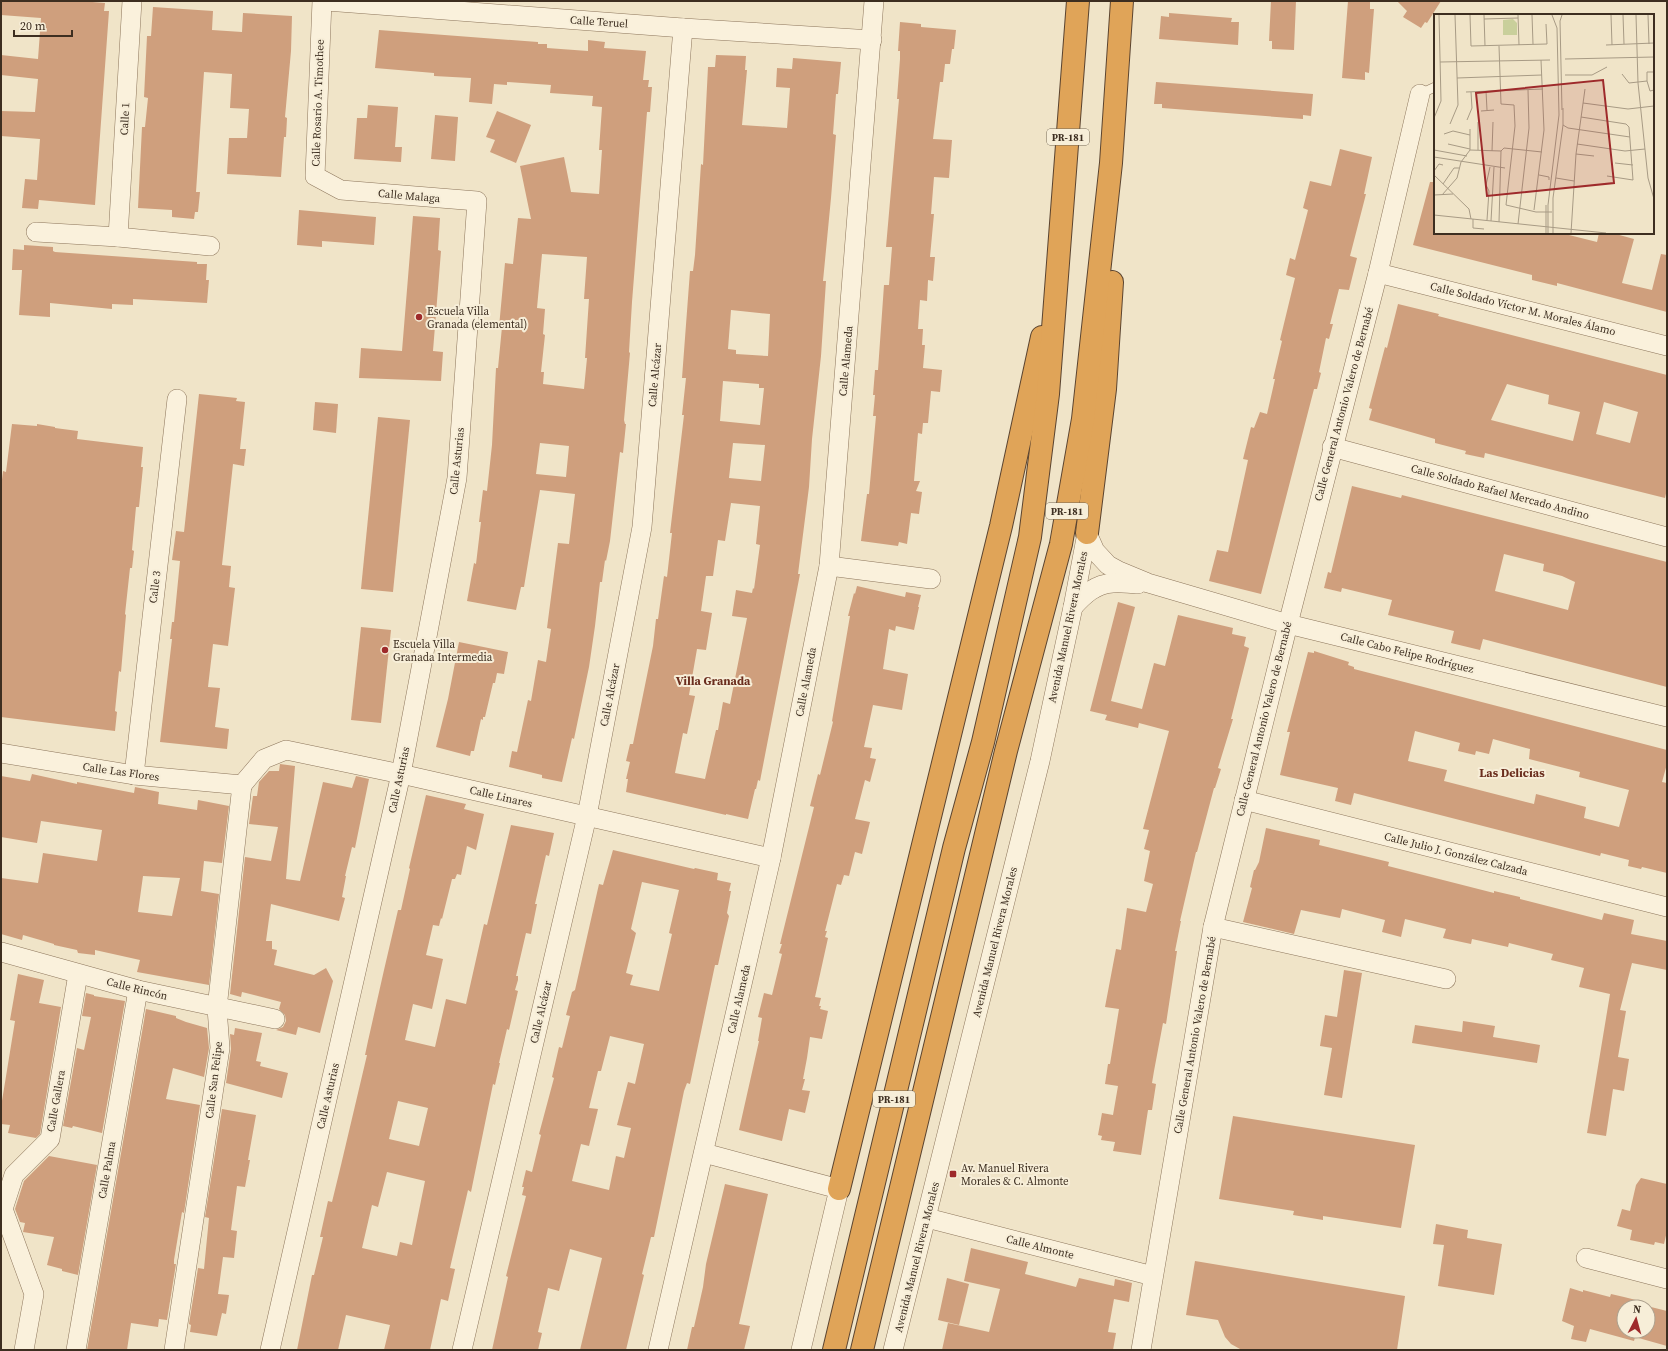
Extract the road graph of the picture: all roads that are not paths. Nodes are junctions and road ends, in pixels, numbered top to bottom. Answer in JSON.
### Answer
{"nodes":[{"id":1,"x":132,"y":1,"type":"edge"},
{"id":2,"x":322,"y":1,"type":"edge"},
{"id":3,"x":326,"y":1,"type":"edge"},
{"id":4,"x":874,"y":1,"type":"edge"},
{"id":5,"x":1078,"y":1,"type":"edge"},
{"id":6,"x":1122,"y":1,"type":"edge"},
{"id":7,"x":683,"y":28,"type":"junction"},
{"id":8,"x":872,"y":40,"type":"junction"},
{"id":9,"x":1427,"y":90,"type":"edge"},
{"id":10,"x":1111,"y":163,"type":"junction"},
{"id":11,"x":341,"y":190,"type":"joint"},
{"id":12,"x":477,"y":202,"type":"joint"},
{"id":13,"x":36,"y":232,"type":"dead end"},
{"id":14,"x":118,"y":237,"type":"junction"},
{"id":15,"x":210,"y":246,"type":"dead end"},
{"id":16,"x":1058,"y":273,"type":"junction"},
{"id":17,"x":1378,"y":273,"type":"junction"},
{"id":18,"x":1667,"y":346,"type":"edge"},
{"id":19,"x":177,"y":399,"type":"dead end"},
{"id":20,"x":1332,"y":447,"type":"junction"},
{"id":21,"x":1087,"y":533,"type":"junction"},
{"id":22,"x":1667,"y":536,"type":"edge"},
{"id":23,"x":830,"y":566,"type":"junction"},
{"id":24,"x":931,"y":579,"type":"dead end"},
{"id":25,"x":1148,"y":583,"type":"junction"},
{"id":26,"x":1073,"y":607,"type":"junction"},
{"id":27,"x":1288,"y":624,"type":"junction"},
{"id":28,"x":1667,"y":717,"type":"edge"},
{"id":29,"x":1,"y":754,"type":"edge"},
{"id":30,"x":401,"y":774,"type":"junction"},
{"id":31,"x":134,"y":775,"type":"junction"},
{"id":32,"x":242,"y":785,"type":"junction"},
{"id":33,"x":1244,"y":800,"type":"junction"},
{"id":34,"x":587,"y":816,"type":"junction"},
{"id":35,"x":771,"y":858,"type":"junction"},
{"id":36,"x":1667,"y":907,"type":"edge"},
{"id":37,"x":1213,"y":927,"type":"junction"},
{"id":38,"x":1,"y":952,"type":"edge"},
{"id":39,"x":78,"y":974,"type":"junction"},
{"id":40,"x":1446,"y":979,"type":"dead end"},
{"id":41,"x":138,"y":990,"type":"junction"},
{"id":42,"x":217,"y":1008,"type":"junction"},
{"id":43,"x":275,"y":1019,"type":"dead end"},
{"id":44,"x":704,"y":1154,"type":"junction"},
{"id":45,"x":839,"y":1189,"type":"junction"},
{"id":46,"x":927,"y":1218,"type":"junction"},
{"id":47,"x":1586,"y":1258,"type":"dead end"},
{"id":48,"x":1153,"y":1276,"type":"junction"},
{"id":49,"x":1667,"y":1279,"type":"edge"},
{"id":50,"x":24,"y":1350,"type":"edge"},
{"id":51,"x":76,"y":1350,"type":"edge"},
{"id":52,"x":174,"y":1350,"type":"edge"},
{"id":53,"x":270,"y":1350,"type":"edge"},
{"id":54,"x":462,"y":1350,"type":"edge"},
{"id":55,"x":658,"y":1350,"type":"edge"},
{"id":56,"x":801,"y":1350,"type":"edge"},
{"id":57,"x":834,"y":1350,"type":"edge"},
{"id":58,"x":862,"y":1350,"type":"edge"},
{"id":59,"x":893,"y":1350,"type":"edge"},
{"id":60,"x":1141,"y":1350,"type":"edge"}],
"edges":[{"from":1,"to":14,"type":"street","name":"Calle 1"},
{"from":2,"to":11,"type":"street","name":"Calle Rosario A. Timothee"},
{"from":3,"to":7,"type":"street","name":"Calle Teruel"},
{"from":4,"to":8,"type":"street","name":"Calle Alameda"},
{"from":5,"to":16,"type":"highway","number":"PR-181"},
{"from":6,"to":10,"type":"highway","number":"PR-181"},
{"from":7,"to":8,"type":"street","name":"Calle Teruel"},
{"from":7,"to":34,"type":"street","name":"Calle Alcázar"},
{"from":8,"to":23,"type":"street","name":"Calle Alameda"},
{"from":9,"to":17,"type":"street","name":"Calle General Antonio Valero de Bernabé"},
{"from":10,"to":21,"type":"highway"},
{"from":10,"to":58,"type":"highway","number":"PR-181"},
{"from":11,"to":12,"type":"street","name":"Calle Malaga"},
{"from":12,"to":30,"type":"street","name":"Calle Asturias"},
{"from":13,"to":14,"type":"street"},
{"from":14,"to":15,"type":"street"},
{"from":16,"to":45,"type":"highway"},
{"from":16,"to":57,"type":"highway","number":"PR-181"},
{"from":17,"to":18,"type":"street","name":"Calle Soldado Víctor M. Morales Álamo"},
{"from":17,"to":20,"type":"street","name":"Calle General Antonio Valero de Bernabé"},
{"from":19,"to":31,"type":"street","name":"Calle 3"},
{"from":20,"to":22,"type":"street","name":"Calle Soldado Rafael Mercado Andino"},
{"from":20,"to":27,"type":"street","name":"Calle General Antonio Valero de Bernabé"},
{"from":21,"to":25,"type":"street"},
{"from":21,"to":26,"type":"street","name":"Avenida Manuel Rivera Morales"},
{"from":23,"to":24,"type":"street"},
{"from":23,"to":35,"type":"street","name":"Calle Alameda"},
{"from":25,"to":26,"type":"street"},
{"from":25,"to":27,"type":"street","name":"Calle Cabo Felipe Rodríguez"},
{"from":26,"to":46,"type":"street","name":"Avenida Manuel Rivera Morales"},
{"from":27,"to":28,"type":"street","name":"Calle Cabo Felipe Rodríguez"},
{"from":27,"to":33,"type":"street","name":"Calle General Antonio Valero de Bernabé"},
{"from":29,"to":31,"type":"street","name":"Calle Las Flores"},
{"from":30,"to":32,"type":"street","name":"Calle Linares"},
{"from":30,"to":34,"type":"street","name":"Calle Linares"},
{"from":30,"to":53,"type":"street","name":"Calle Asturias"},
{"from":31,"to":32,"type":"street","name":"Calle Las Flores"},
{"from":32,"to":42,"type":"street","name":"Calle San Felipe"},
{"from":33,"to":36,"type":"street","name":"Calle Julio J. González Calzada"},
{"from":33,"to":37,"type":"street","name":"Calle General Antonio Valero de Bernabé"},
{"from":34,"to":35,"type":"street","name":"Calle Linares"},
{"from":34,"to":54,"type":"street","name":"Calle Alcázar"},
{"from":35,"to":44,"type":"street","name":"Calle Alameda"},
{"from":37,"to":40,"type":"street"},
{"from":37,"to":48,"type":"street","name":"Calle General Antonio Valero de Bernabé"},
{"from":38,"to":39,"type":"street","name":"Calle Rincón"},
{"from":39,"to":41,"type":"street","name":"Calle Rincón"},
{"from":39,"to":50,"type":"street","name":"Calle Gallera"},
{"from":41,"to":42,"type":"street","name":"Calle Rincón"},
{"from":41,"to":51,"type":"street","name":"Calle Palma"},
{"from":42,"to":43,"type":"street","name":"Calle Rincón"},
{"from":42,"to":52,"type":"street","name":"Calle San Felipe"},
{"from":44,"to":45,"type":"street"},
{"from":44,"to":55,"type":"street","name":"Calle Alameda"},
{"from":45,"to":56,"type":"street"},
{"from":46,"to":48,"type":"street","name":"Calle Almonte"},
{"from":46,"to":59,"type":"street","name":"Avenida Manuel Rivera Morales"},
{"from":47,"to":49,"type":"street"},
{"from":48,"to":60,"type":"street","name":"Calle General Antonio Valero de Bernabé"}]}
